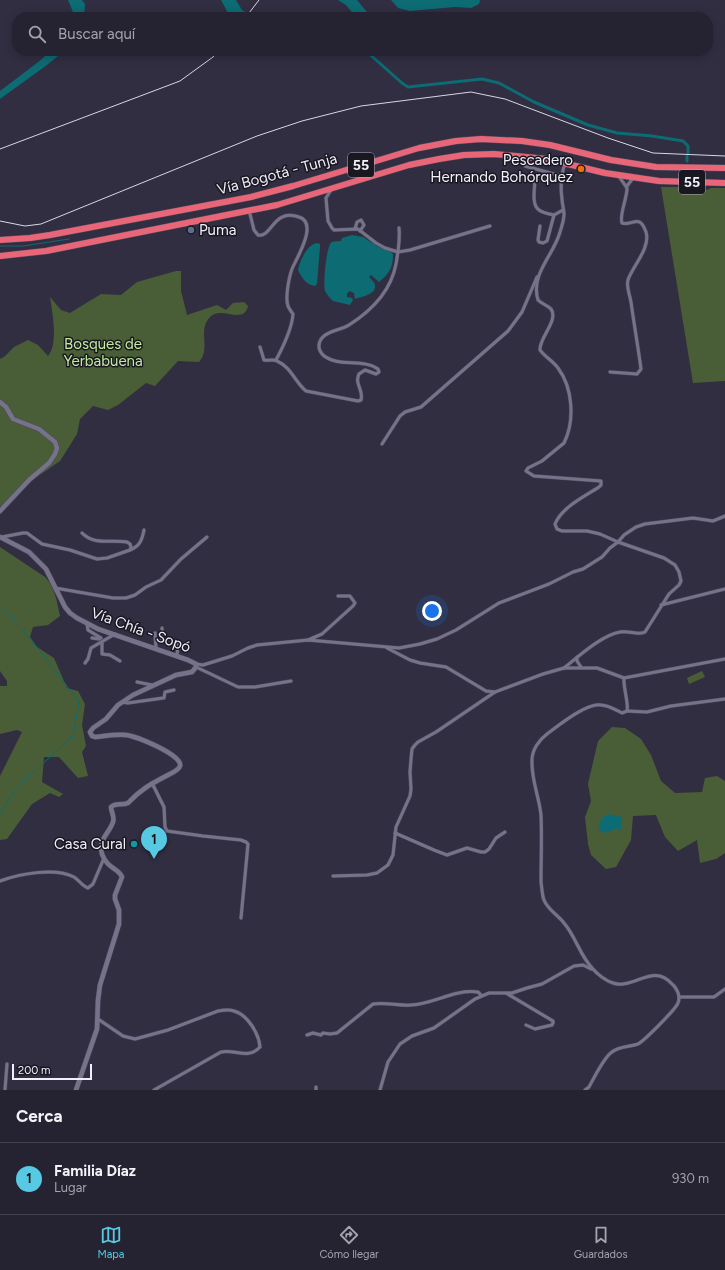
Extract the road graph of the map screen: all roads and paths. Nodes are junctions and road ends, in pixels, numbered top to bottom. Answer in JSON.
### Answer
{"nodes":[{"id":1,"x":565,"y":162,"type":"junction"},
{"id":2,"x":525,"y":166,"type":"dead end"},
{"id":3,"x":725,"y":168,"type":"edge"},
{"id":4,"x":560,"y":176,"type":"junction"},
{"id":5,"x":618,"y":176,"type":"junction"},
{"id":6,"x":633,"y":178,"type":"junction"},
{"id":7,"x":535,"y":179,"type":"dead end"},
{"id":8,"x":725,"y":183,"type":"edge"},
{"id":9,"x":627,"y":186,"type":"junction"},
{"id":10,"x":332,"y":189,"type":"junction"},
{"id":11,"x":317,"y":193,"type":"junction"},
{"id":12,"x":326,"y":198,"type":"junction"},
{"id":13,"x":249,"y":210,"type":"junction"},
{"id":14,"x":563,"y":210,"type":"junction"},
{"id":15,"x":554,"y":215,"type":"junction"},
{"id":16,"x":490,"y":226,"type":"dead end"},
{"id":17,"x":540,"y":226,"type":"dead end"},
{"id":18,"x":399,"y":228,"type":"dead end"},
{"id":19,"x":355,"y":229,"type":"junction"},
{"id":20,"x":360,"y":231,"type":"junction"},
{"id":21,"x":0,"y":240,"type":"edge"},
{"id":22,"x":398,"y":252,"type":"junction"},
{"id":23,"x":0,"y":256,"type":"edge"},
{"id":24,"x":539,"y":274,"type":"junction"},
{"id":25,"x":260,"y":347,"type":"dead end"},
{"id":26,"x":276,"y":360,"type":"junction"},
{"id":27,"x":610,"y":372,"type":"dead end"},
{"id":28,"x":0,"y":402,"type":"edge"},
{"id":29,"x":382,"y":444,"type":"dead end"},
{"id":30,"x":0,"y":511,"type":"edge"},
{"id":31,"x":725,"y":516,"type":"edge"},
{"id":32,"x":144,"y":530,"type":"dead end"},
{"id":33,"x":82,"y":533,"type":"dead end"},
{"id":34,"x":0,"y":537,"type":"edge"},
{"id":35,"x":207,"y":537,"type":"dead end"},
{"id":36,"x":618,"y":542,"type":"junction"},
{"id":37,"x":130,"y":550,"type":"junction"},
{"id":38,"x":55,"y":588,"type":"junction"},
{"id":39,"x":725,"y":589,"type":"edge"},
{"id":40,"x":338,"y":596,"type":"dead end"},
{"id":41,"x":661,"y":605,"type":"junction"},
{"id":42,"x":86,"y":624,"type":"junction"},
{"id":43,"x":162,"y":628,"type":"dead end"},
{"id":44,"x":155,"y":633,"type":"dead end"},
{"id":45,"x":115,"y":634,"type":"junction"},
{"id":46,"x":92,"y":638,"type":"dead end"},
{"id":47,"x":156,"y":640,"type":"junction"},
{"id":48,"x":308,"y":640,"type":"junction"},
{"id":49,"x":102,"y":643,"type":"junction"},
{"id":50,"x":178,"y":643,"type":"dead end"},
{"id":51,"x":385,"y":647,"type":"junction"},
{"id":52,"x":156,"y":649,"type":"junction"},
{"id":53,"x":177,"y":656,"type":"junction"},
{"id":54,"x":577,"y":656,"type":"junction"},
{"id":55,"x":725,"y":659,"type":"edge"},
{"id":56,"x":120,"y":661,"type":"dead end"},
{"id":57,"x":85,"y":662,"type":"dead end"},
{"id":58,"x":196,"y":666,"type":"junction"},
{"id":59,"x":581,"y":667,"type":"junction"},
{"id":60,"x":564,"y":668,"type":"junction"},
{"id":61,"x":624,"y":678,"type":"junction"},
{"id":62,"x":291,"y":681,"type":"dead end"},
{"id":63,"x":138,"y":682,"type":"dead end"},
{"id":64,"x":152,"y":685,"type":"junction"},
{"id":65,"x":174,"y":690,"type":"dead end"},
{"id":66,"x":495,"y":692,"type":"junction"},
{"id":67,"x":725,"y":699,"type":"edge"},
{"id":68,"x":122,"y":702,"type":"junction"},
{"id":69,"x":627,"y":711,"type":"junction"},
{"id":70,"x":152,"y":783,"type":"junction"},
{"id":71,"x":505,"y":832,"type":"dead end"},
{"id":72,"x":395,"y":833,"type":"junction"},
{"id":73,"x":104,"y":858,"type":"junction"},
{"id":74,"x":333,"y":876,"type":"dead end"},
{"id":75,"x":0,"y":881,"type":"edge"},
{"id":76,"x":241,"y":918,"type":"dead end"},
{"id":77,"x":593,"y":969,"type":"junction"},
{"id":78,"x":725,"y":989,"type":"edge"},
{"id":79,"x":506,"y":993,"type":"junction"},
{"id":80,"x":481,"y":995,"type":"junction"},
{"id":81,"x":679,"y":997,"type":"junction"},
{"id":82,"x":98,"y":1019,"type":"junction"},
{"id":83,"x":526,"y":1025,"type":"dead end"},
{"id":84,"x":307,"y":1035,"type":"dead end"},
{"id":85,"x":7,"y":1064,"type":"dead end"},
{"id":86,"x":5,"y":1090,"type":"edge"},
{"id":87,"x":76,"y":1090,"type":"edge"},
{"id":88,"x":154,"y":1090,"type":"edge"},
{"id":89,"x":380,"y":1090,"type":"edge"},
{"id":90,"x":585,"y":1090,"type":"edge"}],
"edges":[{"from":1,"to":4,"type":"street"},
{"from":1,"to":5,"type":"highway","name":"Vía Bogotá - Tunja","number":"55"},
{"from":1,"to":10,"type":"highway","name":"Vía Bogotá - Tunja","number":"55"},
{"from":2,"to":4,"type":"street"},
{"from":3,"to":21,"type":"highway","name":"Vía Bogotá - Tunja","number":"55"},
{"from":4,"to":14,"type":"street"},
{"from":5,"to":6,"type":"highway","name":"Vía Bogotá - Tunja","number":"55"},
{"from":5,"to":9,"type":"street"},
{"from":6,"to":8,"type":"highway","name":"Vía Bogotá - Tunja","number":"55"},
{"from":6,"to":9,"type":"street"},
{"from":7,"to":15,"type":"street"},
{"from":9,"to":27,"type":"street"},
{"from":10,"to":11,"type":"highway","name":"Vía Bogotá - Tunja","number":"55"},
{"from":10,"to":12,"type":"street"},
{"from":11,"to":12,"type":"street"},
{"from":11,"to":13,"type":"highway","name":"Vía Bogotá - Tunja","number":"55"},
{"from":12,"to":19,"type":"street"},
{"from":13,"to":23,"type":"highway","name":"Vía Bogotá - Tunja","number":"55"},
{"from":13,"to":26,"type":"street"},
{"from":14,"to":15,"type":"street"},
{"from":14,"to":24,"type":"street"},
{"from":15,"to":17,"type":"street"},
{"from":16,"to":22,"type":"street"},
{"from":18,"to":22,"type":"street"},
{"from":19,"to":20,"type":"street"},
{"from":19,"to":20,"type":"street"},
{"from":20,"to":22,"type":"street"},
{"from":22,"to":26,"type":"street"},
{"from":24,"to":29,"type":"street"},
{"from":24,"to":36,"type":"street"},
{"from":25,"to":26,"type":"street"},
{"from":28,"to":30,"type":"street"},
{"from":31,"to":36,"type":"street"},
{"from":32,"to":37,"type":"street"},
{"from":33,"to":37,"type":"street"},
{"from":34,"to":37,"type":"street"},
{"from":34,"to":38,"type":"street","name":"Vía Chía - Sopó"},
{"from":35,"to":38,"type":"street"},
{"from":36,"to":41,"type":"street"},
{"from":36,"to":51,"type":"street"},
{"from":38,"to":42,"type":"street","name":"Vía Chía - Sopó"},
{"from":39,"to":41,"type":"street"},
{"from":40,"to":48,"type":"street"},
{"from":41,"to":54,"type":"street"},
{"from":42,"to":45,"type":"street","name":"Vía Chía - Sopó"},
{"from":42,"to":46,"type":"street"},
{"from":43,"to":47,"type":"street"},
{"from":44,"to":47,"type":"street"},
{"from":45,"to":49,"type":"street"},
{"from":45,"to":52,"type":"street","name":"Vía Chía - Sopó"},
{"from":47,"to":52,"type":"street"},
{"from":48,"to":51,"type":"street"},
{"from":48,"to":58,"type":"street"},
{"from":49,"to":56,"type":"street"},
{"from":49,"to":57,"type":"street"},
{"from":50,"to":53,"type":"street"},
{"from":51,"to":66,"type":"street"},
{"from":52,"to":53,"type":"street","name":"Vía Chía - Sopó"},
{"from":53,"to":58,"type":"street","name":"Vía Chía - Sopó"},
{"from":54,"to":59,"type":"street"},
{"from":54,"to":60,"type":"street"},
{"from":55,"to":61,"type":"street"},
{"from":58,"to":62,"type":"street"},
{"from":58,"to":64,"type":"street","name":"Vía Chía - Sopó"},
{"from":59,"to":60,"type":"street"},
{"from":59,"to":61,"type":"street"},
{"from":60,"to":66,"type":"street"},
{"from":61,"to":69,"type":"street"},
{"from":63,"to":64,"type":"street"},
{"from":64,"to":68,"type":"street","name":"Vía Chía - Sopó"},
{"from":65,"to":68,"type":"street"},
{"from":66,"to":72,"type":"street"},
{"from":67,"to":69,"type":"street"},
{"from":68,"to":70,"type":"street","name":"Vía Chía - Sopó"},
{"from":69,"to":77,"type":"street"},
{"from":70,"to":73,"type":"street","name":"Vía Chía - Sopó"},
{"from":70,"to":76,"type":"street"},
{"from":71,"to":72,"type":"street"},
{"from":72,"to":74,"type":"street"},
{"from":73,"to":75,"type":"street"},
{"from":73,"to":82,"type":"street"},
{"from":77,"to":79,"type":"street"},
{"from":77,"to":81,"type":"street"},
{"from":78,"to":81,"type":"street"},
{"from":79,"to":80,"type":"street"},
{"from":79,"to":83,"type":"street"},
{"from":80,"to":84,"type":"street"},
{"from":80,"to":89,"type":"street"},
{"from":81,"to":90,"type":"street"},
{"from":82,"to":87,"type":"street"},
{"from":82,"to":88,"type":"street"},
{"from":85,"to":86,"type":"street"}]}
